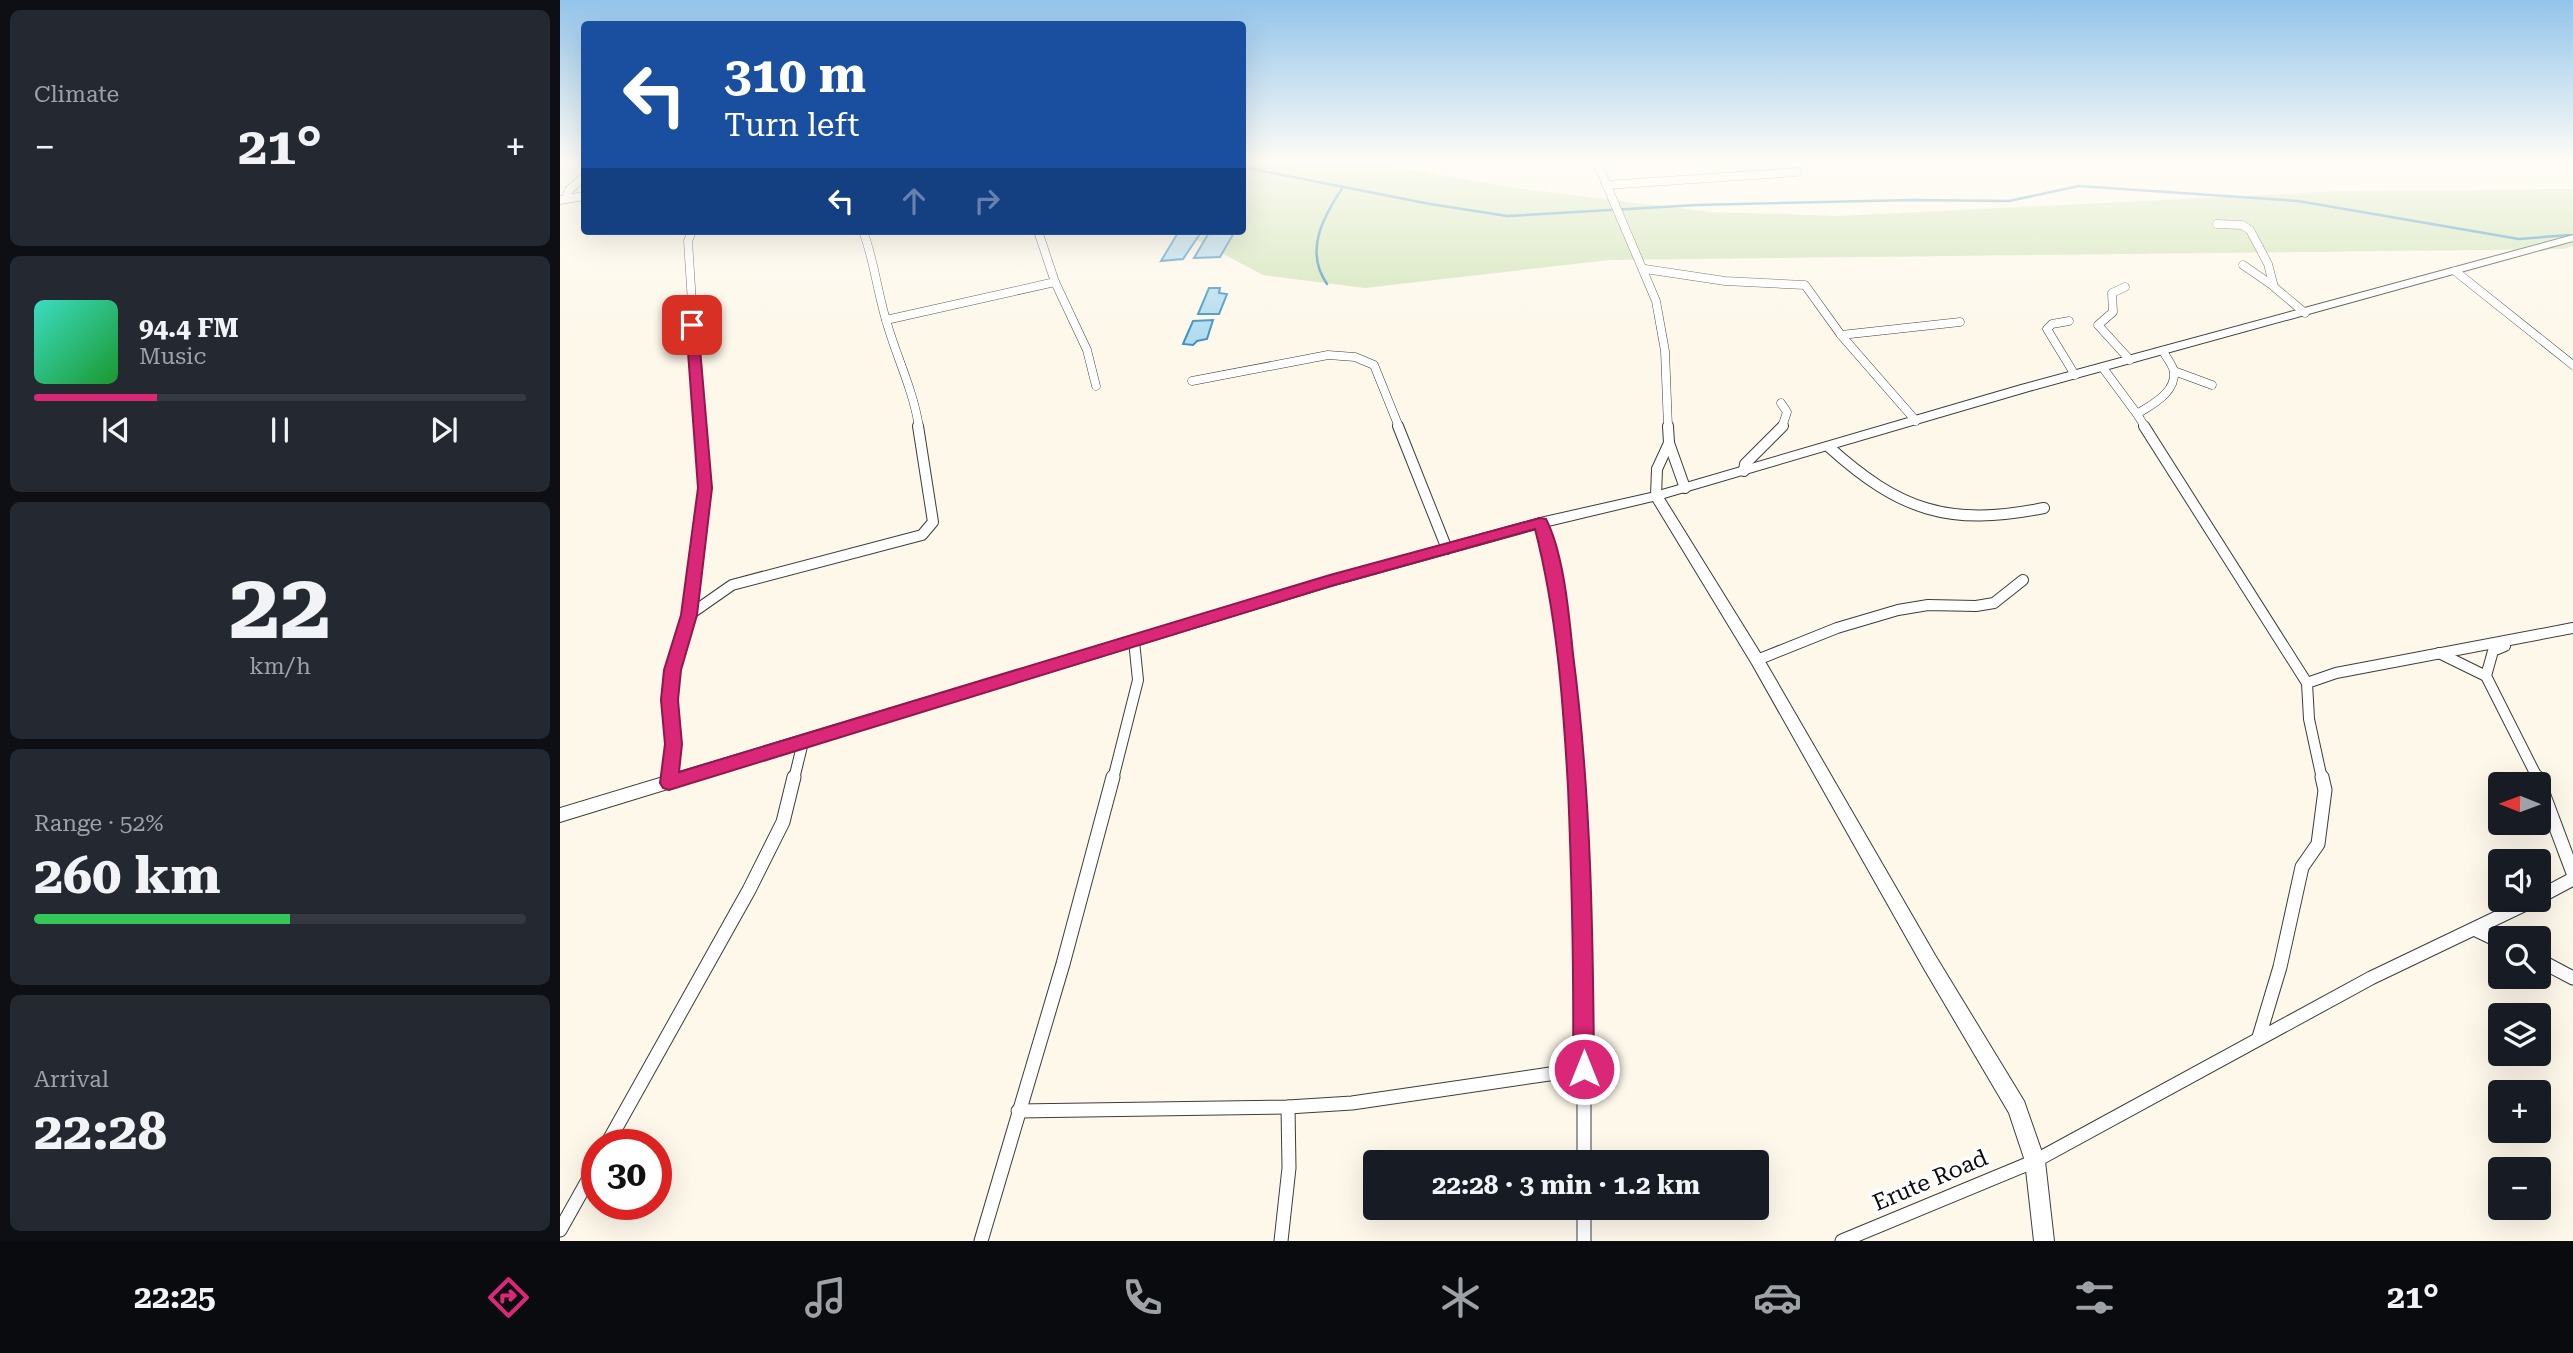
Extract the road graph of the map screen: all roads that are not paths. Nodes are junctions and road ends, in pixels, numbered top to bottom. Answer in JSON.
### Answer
{"nodes":[{"id":1,"x":1621,"y":218,"type":"edge"},
{"id":2,"x":2217,"y":224,"type":"dead end"},
{"id":3,"x":690,"y":235,"type":"edge"},
{"id":4,"x":865,"y":235,"type":"edge"},
{"id":5,"x":1039,"y":235,"type":"edge"},
{"id":6,"x":2573,"y":238,"type":"edge"},
{"id":7,"x":2244,"y":265,"type":"dead end"},
{"id":8,"x":1644,"y":269,"type":"junction"},
{"id":9,"x":2455,"y":271,"type":"junction"},
{"id":10,"x":1055,"y":282,"type":"junction"},
{"id":11,"x":2125,"y":287,"type":"dead end"},
{"id":12,"x":2274,"y":287,"type":"junction"},
{"id":13,"x":2305,"y":313,"type":"junction"},
{"id":14,"x":886,"y":320,"type":"junction"},
{"id":15,"x":2069,"y":321,"type":"dead end"},
{"id":16,"x":1960,"y":322,"type":"dead end"},
{"id":17,"x":1841,"y":335,"type":"junction"},
{"id":18,"x":2163,"y":351,"type":"junction"},
{"id":19,"x":2130,"y":360,"type":"junction"},
{"id":20,"x":2573,"y":365,"type":"edge"},
{"id":21,"x":2103,"y":368,"type":"junction"},
{"id":22,"x":2174,"y":371,"type":"junction"},
{"id":23,"x":2075,"y":375,"type":"junction"},
{"id":24,"x":1192,"y":381,"type":"dead end"},
{"id":25,"x":2212,"y":385,"type":"dead end"},
{"id":26,"x":1096,"y":386,"type":"dead end"},
{"id":27,"x":1780,"y":403,"type":"dead end"},
{"id":28,"x":2137,"y":414,"type":"junction"},
{"id":29,"x":1916,"y":421,"type":"junction"},
{"id":30,"x":1669,"y":443,"type":"junction"},
{"id":31,"x":1829,"y":447,"type":"junction"},
{"id":32,"x":1744,"y":471,"type":"junction"},
{"id":33,"x":1685,"y":488,"type":"junction"},
{"id":34,"x":1656,"y":496,"type":"junction"},
{"id":35,"x":2043,"y":508,"type":"dead end"},
{"id":36,"x":1540,"y":523,"type":"junction"},
{"id":37,"x":1447,"y":549,"type":"junction"},
{"id":38,"x":2023,"y":580,"type":"dead end"},
{"id":39,"x":689,"y":615,"type":"junction"},
{"id":40,"x":2573,"y":628,"type":"edge"},
{"id":41,"x":1134,"y":641,"type":"junction"},
{"id":42,"x":2517,"y":641,"type":"junction"},
{"id":43,"x":2440,"y":653,"type":"junction"},
{"id":44,"x":1757,"y":660,"type":"junction"},
{"id":45,"x":2486,"y":676,"type":"junction"},
{"id":46,"x":2307,"y":683,"type":"junction"},
{"id":47,"x":803,"y":742,"type":"junction"},
{"id":48,"x":669,"y":783,"type":"junction"},
{"id":49,"x":560,"y":814,"type":"edge"},
{"id":50,"x":2573,"y":876,"type":"edge"},
{"id":51,"x":2551,"y":890,"type":"edge"},
{"id":52,"x":2511,"y":912,"type":"edge"},
{"id":53,"x":2476,"y":930,"type":"junction"},
{"id":54,"x":2488,"y":936,"type":"edge"},
{"id":55,"x":2551,"y":966,"type":"edge"},
{"id":56,"x":2573,"y":978,"type":"edge"},
{"id":57,"x":2259,"y":1037,"type":"junction"},
{"id":58,"x":1584,"y":1069,"type":"junction"},
{"id":59,"x":1288,"y":1107,"type":"junction"},
{"id":60,"x":1018,"y":1111,"type":"junction"},
{"id":61,"x":615,"y":1129,"type":"edge"},
{"id":62,"x":1584,"y":1150,"type":"edge"},
{"id":63,"x":2035,"y":1161,"type":"junction"},
{"id":64,"x":581,"y":1193,"type":"edge"},
{"id":65,"x":1584,"y":1220,"type":"edge"},
{"id":66,"x":560,"y":1230,"type":"edge"},
{"id":67,"x":981,"y":1241,"type":"edge"},
{"id":68,"x":1281,"y":1241,"type":"edge"},
{"id":69,"x":1584,"y":1241,"type":"edge"},
{"id":70,"x":1842,"y":1241,"type":"edge"},
{"id":71,"x":2044,"y":1241,"type":"edge"}],
"edges":[{"from":1,"to":8,"type":"street"},
{"from":2,"to":12,"type":"street"},
{"from":3,"to":39,"type":"street"},
{"from":4,"to":14,"type":"street"},
{"from":5,"to":10,"type":"street"},
{"from":6,"to":9,"type":"street"},
{"from":7,"to":12,"type":"street"},
{"from":8,"to":17,"type":"street"},
{"from":8,"to":30,"type":"street"},
{"from":9,"to":13,"type":"street"},
{"from":9,"to":20,"type":"street"},
{"from":10,"to":14,"type":"street"},
{"from":10,"to":26,"type":"street"},
{"from":11,"to":19,"type":"street"},
{"from":12,"to":13,"type":"street"},
{"from":13,"to":18,"type":"street"},
{"from":14,"to":39,"type":"street"},
{"from":15,"to":23,"type":"street"},
{"from":16,"to":17,"type":"street"},
{"from":17,"to":29,"type":"street"},
{"from":18,"to":19,"type":"street"},
{"from":18,"to":22,"type":"street"},
{"from":19,"to":21,"type":"street"},
{"from":21,"to":23,"type":"street"},
{"from":21,"to":28,"type":"street"},
{"from":22,"to":25,"type":"street"},
{"from":22,"to":28,"type":"street"},
{"from":23,"to":29,"type":"street"},
{"from":24,"to":37,"type":"street"},
{"from":27,"to":32,"type":"street"},
{"from":28,"to":46,"type":"street"},
{"from":29,"to":31,"type":"street"},
{"from":30,"to":33,"type":"street"},
{"from":30,"to":34,"type":"street"},
{"from":31,"to":32,"type":"street"},
{"from":31,"to":35,"type":"street"},
{"from":32,"to":33,"type":"street"},
{"from":33,"to":34,"type":"street"},
{"from":34,"to":36,"type":"street"},
{"from":34,"to":44,"type":"street"},
{"from":36,"to":37,"type":"street"},
{"from":36,"to":58,"type":"street"},
{"from":37,"to":41,"type":"street"},
{"from":38,"to":44,"type":"street"},
{"from":39,"to":48,"type":"street"},
{"from":40,"to":42,"type":"street"},
{"from":41,"to":47,"type":"street"},
{"from":41,"to":60,"type":"street"},
{"from":42,"to":43,"type":"street"},
{"from":42,"to":45,"type":"street"},
{"from":43,"to":45,"type":"street"},
{"from":43,"to":46,"type":"street"},
{"from":44,"to":63,"type":"street"},
{"from":45,"to":50,"type":"street"},
{"from":46,"to":57,"type":"street"},
{"from":47,"to":48,"type":"street"},
{"from":47,"to":61,"type":"street"},
{"from":48,"to":49,"type":"street"},
{"from":50,"to":51,"type":"street"},
{"from":52,"to":53,"type":"street","name":"Erute Road"},
{"from":53,"to":54,"type":"street"},
{"from":53,"to":57,"type":"street","name":"Erute Road"},
{"from":55,"to":56,"type":"street"},
{"from":57,"to":63,"type":"street","name":"Erute Road"},
{"from":58,"to":59,"type":"street"},
{"from":58,"to":62,"type":"street"},
{"from":59,"to":60,"type":"street"},
{"from":59,"to":68,"type":"street"},
{"from":60,"to":67,"type":"street"},
{"from":63,"to":70,"type":"street","name":"Erute Road"},
{"from":63,"to":71,"type":"street"},
{"from":64,"to":66,"type":"street"},
{"from":65,"to":69,"type":"street"}]}
